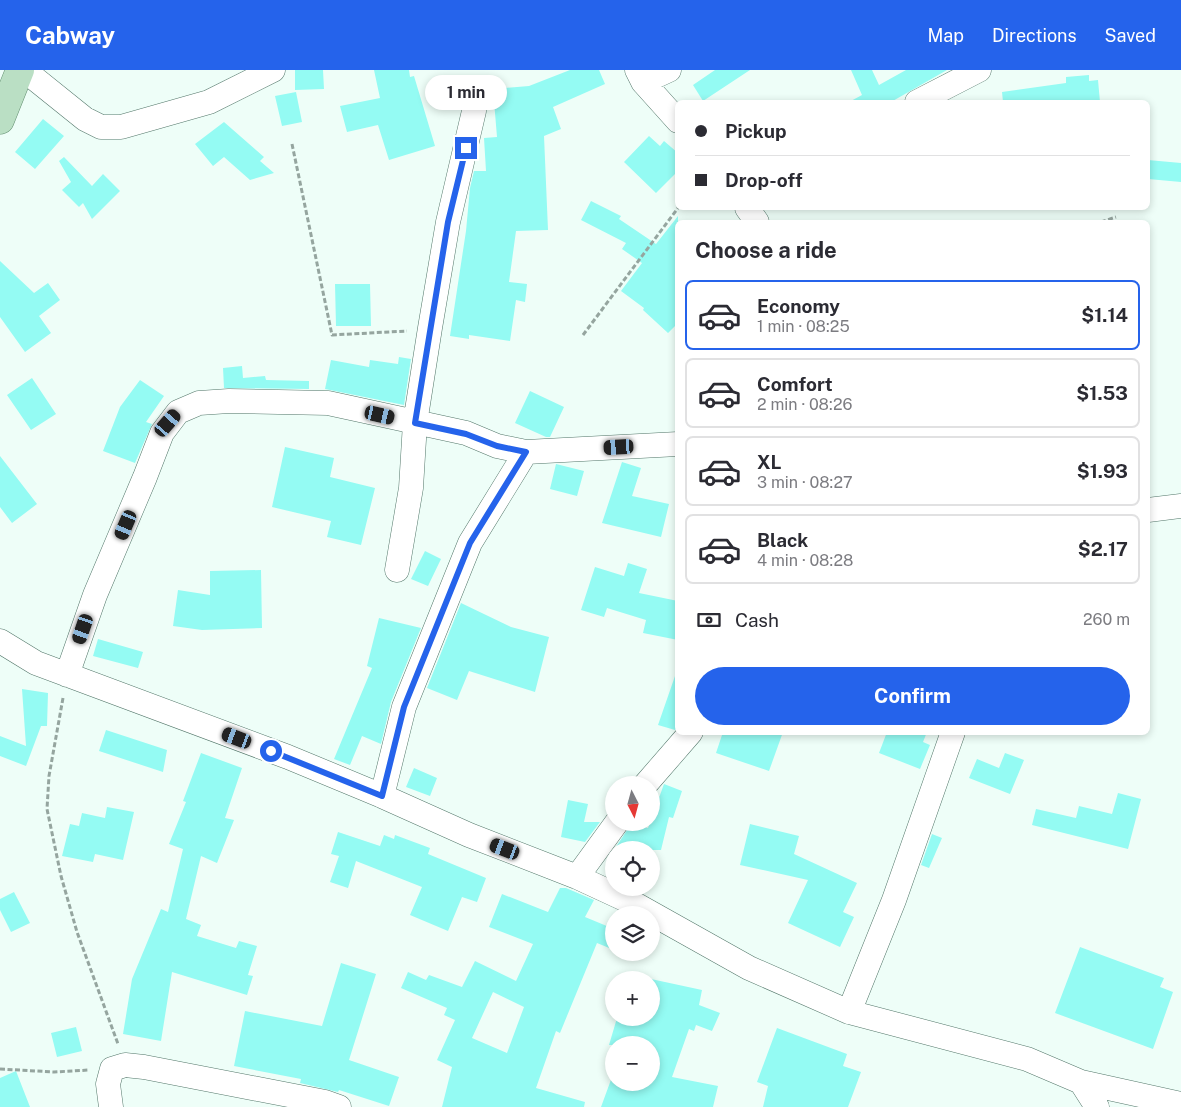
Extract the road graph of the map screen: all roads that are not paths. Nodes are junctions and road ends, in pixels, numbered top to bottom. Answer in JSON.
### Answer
{"nodes":[{"id":1,"x":22,"y":70,"type":"edge"},
{"id":2,"x":273,"y":70,"type":"edge"},
{"id":3,"x":669,"y":70,"type":"edge"},
{"id":4,"x":979,"y":70,"type":"edge"},
{"id":5,"x":640,"y":76,"type":"edge"},
{"id":6,"x":920,"y":100,"type":"edge"},
{"id":7,"x":474,"y":111,"type":"dead end"},
{"id":8,"x":675,"y":117,"type":"edge"},
{"id":9,"x":0,"y":120,"type":"edge"},
{"id":10,"x":415,"y":423,"type":"junction"},
{"id":11,"x":675,"y":444,"type":"edge"},
{"id":12,"x":526,"y":452,"type":"junction"},
{"id":13,"x":1181,"y":506,"type":"edge"},
{"id":14,"x":1150,"y":510,"type":"edge"},
{"id":15,"x":397,"y":570,"type":"dead end"},
{"id":16,"x":0,"y":642,"type":"edge"},
{"id":17,"x":67,"y":675,"type":"junction"},
{"id":18,"x":688,"y":735,"type":"edge"},
{"id":19,"x":952,"y":735,"type":"edge"},
{"id":20,"x":654,"y":776,"type":"edge"},
{"id":21,"x":382,"y":796,"type":"junction"},
{"id":22,"x":610,"y":831,"type":"edge"},
{"id":23,"x":577,"y":877,"type":"junction"},
{"id":24,"x":850,"y":1012,"type":"junction"},
{"id":25,"x":1081,"y":1082,"type":"junction"},
{"id":26,"x":1181,"y":1104,"type":"edge"},
{"id":27,"x":111,"y":1107,"type":"edge"},
{"id":28,"x":339,"y":1107,"type":"edge"},
{"id":29,"x":1097,"y":1107,"type":"edge"}],
"edges":[{"from":1,"to":2,"type":"street"},
{"from":1,"to":9,"type":"main road"},
{"from":3,"to":5,"type":"street"},
{"from":4,"to":6,"type":"street"},
{"from":5,"to":8,"type":"street"},
{"from":7,"to":10,"type":"street"},
{"from":10,"to":12,"type":"street"},
{"from":10,"to":15,"type":"street"},
{"from":10,"to":17,"type":"street"},
{"from":11,"to":12,"type":"street"},
{"from":12,"to":21,"type":"street"},
{"from":13,"to":14,"type":"street"},
{"from":16,"to":17,"type":"street"},
{"from":17,"to":21,"type":"street"},
{"from":18,"to":20,"type":"street"},
{"from":19,"to":24,"type":"street"},
{"from":21,"to":23,"type":"street"},
{"from":22,"to":23,"type":"street"},
{"from":23,"to":24,"type":"street"},
{"from":24,"to":25,"type":"street"},
{"from":25,"to":26,"type":"street"},
{"from":25,"to":29,"type":"street"},
{"from":27,"to":28,"type":"street"}]}
